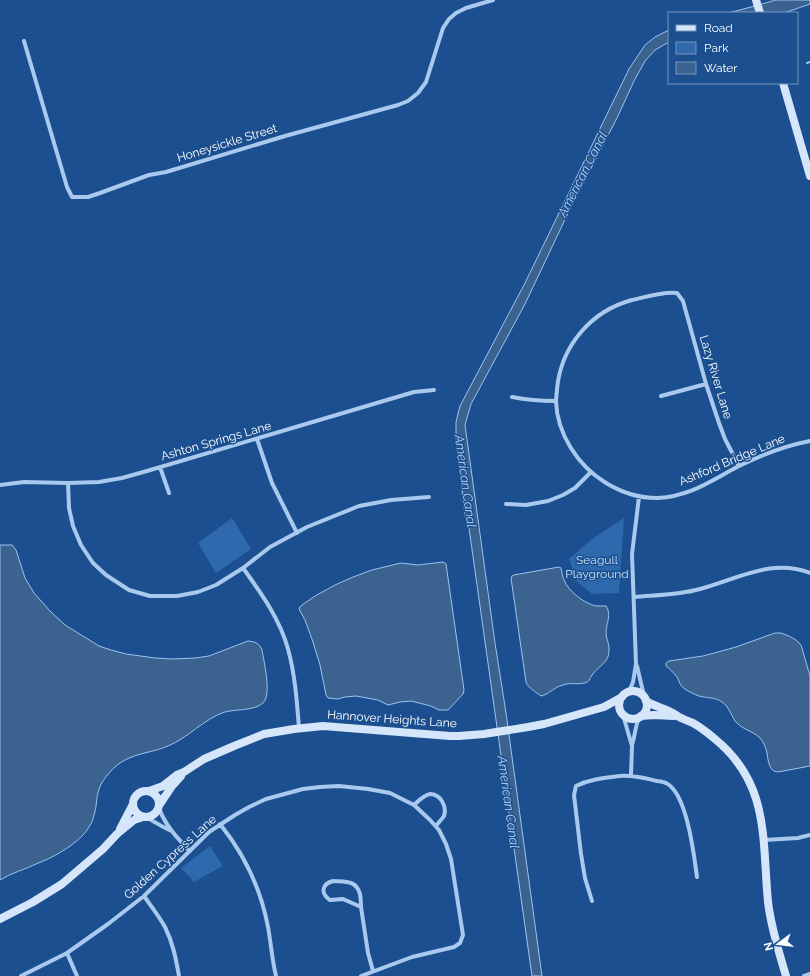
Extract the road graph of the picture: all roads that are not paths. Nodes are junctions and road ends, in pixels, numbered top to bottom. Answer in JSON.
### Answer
{"nodes":[{"id":1,"x":493,"y":0,"type":"edge"},
{"id":2,"x":757,"y":2,"type":"edge"},
{"id":3,"x":760,"y":12,"type":"edge"},
{"id":4,"x":24,"y":41,"type":"dead end"},
{"id":5,"x":783,"y":84,"type":"edge"},
{"id":6,"x":810,"y":176,"type":"edge"},
{"id":7,"x":677,"y":293,"type":"joint"},
{"id":8,"x":706,"y":384,"type":"junction"},
{"id":9,"x":434,"y":390,"type":"dead end"},
{"id":10,"x":661,"y":396,"type":"dead end"},
{"id":11,"x":512,"y":397,"type":"dead end"},
{"id":12,"x":556,"y":401,"type":"junction"},
{"id":13,"x":257,"y":439,"type":"junction"},
{"id":14,"x":810,"y":441,"type":"edge"},
{"id":15,"x":739,"y":466,"type":"junction"},
{"id":16,"x":160,"y":467,"type":"junction"},
{"id":17,"x":591,"y":472,"type":"junction"},
{"id":18,"x":68,"y":483,"type":"junction"},
{"id":19,"x":0,"y":485,"type":"edge"},
{"id":20,"x":169,"y":493,"type":"dead end"},
{"id":21,"x":429,"y":497,"type":"dead end"},
{"id":22,"x":639,"y":497,"type":"junction"},
{"id":23,"x":506,"y":504,"type":"dead end"},
{"id":24,"x":296,"y":533,"type":"junction"},
{"id":25,"x":242,"y":568,"type":"junction"},
{"id":26,"x":810,"y":572,"type":"edge"},
{"id":27,"x":634,"y":597,"type":"junction"},
{"id":28,"x":636,"y":664,"type":"junction"},
{"id":29,"x":626,"y":695,"type":"junction"},
{"id":30,"x":645,"y":699,"type":"junction"},
{"id":31,"x":604,"y":707,"type":"junction"},
{"id":32,"x":622,"y":713,"type":"junction"},
{"id":33,"x":640,"y":717,"type":"junction"},
{"id":34,"x":679,"y":717,"type":"junction"},
{"id":35,"x":299,"y":728,"type":"junction"},
{"id":36,"x":632,"y":746,"type":"junction"},
{"id":37,"x":184,"y":772,"type":"junction"},
{"id":38,"x":631,"y":775,"type":"junction"},
{"id":39,"x":149,"y":791,"type":"junction"},
{"id":40,"x":133,"y":804,"type":"junction"},
{"id":41,"x":414,"y":805,"type":"junction"},
{"id":42,"x":160,"y":806,"type":"junction"},
{"id":43,"x":145,"y":818,"type":"junction"},
{"id":44,"x":220,"y":824,"type":"junction"},
{"id":45,"x":436,"y":826,"type":"junction"},
{"id":46,"x":172,"y":832,"type":"junction"},
{"id":47,"x":117,"y":834,"type":"junction"},
{"id":48,"x":810,"y":835,"type":"edge"},
{"id":49,"x":764,"y":840,"type":"junction"},
{"id":50,"x":190,"y":851,"type":"junction"},
{"id":51,"x":697,"y":877,"type":"dead end"},
{"id":52,"x":144,"y":896,"type":"junction"},
{"id":53,"x":592,"y":901,"type":"dead end"},
{"id":54,"x":361,"y":907,"type":"junction"},
{"id":55,"x":0,"y":919,"type":"edge"},
{"id":56,"x":67,"y":953,"type":"junction"},
{"id":57,"x":373,"y":971,"type":"junction"},
{"id":58,"x":810,"y":974,"type":"edge"},
{"id":59,"x":21,"y":976,"type":"edge"},
{"id":60,"x":77,"y":976,"type":"edge"},
{"id":61,"x":179,"y":976,"type":"edge"},
{"id":62,"x":276,"y":976,"type":"edge"},
{"id":63,"x":361,"y":976,"type":"edge"},
{"id":64,"x":786,"y":976,"type":"edge"},
{"id":65,"x":804,"y":976,"type":"edge"}],
"edges":[{"from":1,"to":4,"type":"street","name":"Honeysickle Street"},
{"from":2,"to":3,"type":"street"},
{"from":5,"to":6,"type":"street"},
{"from":7,"to":8,"type":"street","name":"Lazy River Lane"},
{"from":7,"to":12,"type":"street","name":"Ashford Bridge Lane"},
{"from":8,"to":10,"type":"street"},
{"from":8,"to":15,"type":"street","name":"Lazy River Lane"},
{"from":9,"to":13,"type":"street","name":"Ashton Springs Lane"},
{"from":11,"to":12,"type":"street"},
{"from":12,"to":17,"type":"street","name":"Ashford Bridge Lane"},
{"from":13,"to":16,"type":"street","name":"Ashton Springs Lane"},
{"from":13,"to":24,"type":"street"},
{"from":14,"to":15,"type":"street","name":"Ashford Bridge Lane"},
{"from":15,"to":22,"type":"street","name":"Ashford Bridge Lane"},
{"from":16,"to":18,"type":"street","name":"Ashton Springs Lane"},
{"from":16,"to":20,"type":"street"},
{"from":17,"to":22,"type":"street","name":"Ashford Bridge Lane"},
{"from":17,"to":23,"type":"street"},
{"from":18,"to":19,"type":"street","name":"Ashton Springs Lane"},
{"from":18,"to":25,"type":"street"},
{"from":21,"to":24,"type":"street"},
{"from":22,"to":27,"type":"street"},
{"from":24,"to":25,"type":"street"},
{"from":25,"to":35,"type":"street"},
{"from":26,"to":27,"type":"street"},
{"from":27,"to":28,"type":"street"},
{"from":28,"to":29,"type":"street"},
{"from":28,"to":30,"type":"street"},
{"from":29,"to":30,"type":"street"},
{"from":29,"to":31,"type":"street","name":"Hannover Heights Lane"},
{"from":29,"to":32,"type":"street"},
{"from":30,"to":33,"type":"street"},
{"from":30,"to":34,"type":"street"},
{"from":31,"to":32,"type":"street","name":"Hannover Heights Lane"},
{"from":31,"to":35,"type":"street","name":"Hannover Heights Lane"},
{"from":32,"to":33,"type":"street"},
{"from":32,"to":36,"type":"street"},
{"from":33,"to":34,"type":"street"},
{"from":33,"to":36,"type":"street"},
{"from":34,"to":49,"type":"street"},
{"from":35,"to":37,"type":"street","name":"Hannover Heights Lane"},
{"from":36,"to":38,"type":"street"},
{"from":37,"to":39,"type":"street","name":"Hannover Heights Lane"},
{"from":37,"to":42,"type":"street","name":"Hannover Heights Lane"},
{"from":38,"to":51,"type":"street"},
{"from":38,"to":53,"type":"street"},
{"from":39,"to":40,"type":"street","name":"Hannover Heights Lane"},
{"from":39,"to":42,"type":"street"},
{"from":40,"to":43,"type":"street"},
{"from":40,"to":47,"type":"street","name":"Hannover Heights Lane"},
{"from":41,"to":44,"type":"street","name":"Golden Cypress Lane"},
{"from":41,"to":45,"type":"street","name":"Golden Cypress Lane"},
{"from":41,"to":45,"type":"street"},
{"from":42,"to":43,"type":"street","name":"Hannover Heights Lane"},
{"from":42,"to":46,"type":"street"},
{"from":43,"to":46,"type":"street"},
{"from":43,"to":47,"type":"street","name":"Hannover Heights Lane"},
{"from":44,"to":50,"type":"street","name":"Golden Cypress Lane"},
{"from":44,"to":62,"type":"street"},
{"from":45,"to":57,"type":"street","name":"Golden Cypress Lane"},
{"from":46,"to":50,"type":"street"},
{"from":47,"to":55,"type":"street","name":"Hannover Heights Lane"},
{"from":48,"to":49,"type":"street"},
{"from":49,"to":64,"type":"street"},
{"from":50,"to":52,"type":"street","name":"Golden Cypress Lane"},
{"from":52,"to":56,"type":"street","name":"Golden Cypress Lane"},
{"from":52,"to":61,"type":"street"},
{"from":54,"to":54,"type":"street"},
{"from":54,"to":57,"type":"street"},
{"from":56,"to":59,"type":"street","name":"Golden Cypress Lane"},
{"from":56,"to":60,"type":"street"},
{"from":57,"to":63,"type":"street"},
{"from":58,"to":65,"type":"street"}]}
